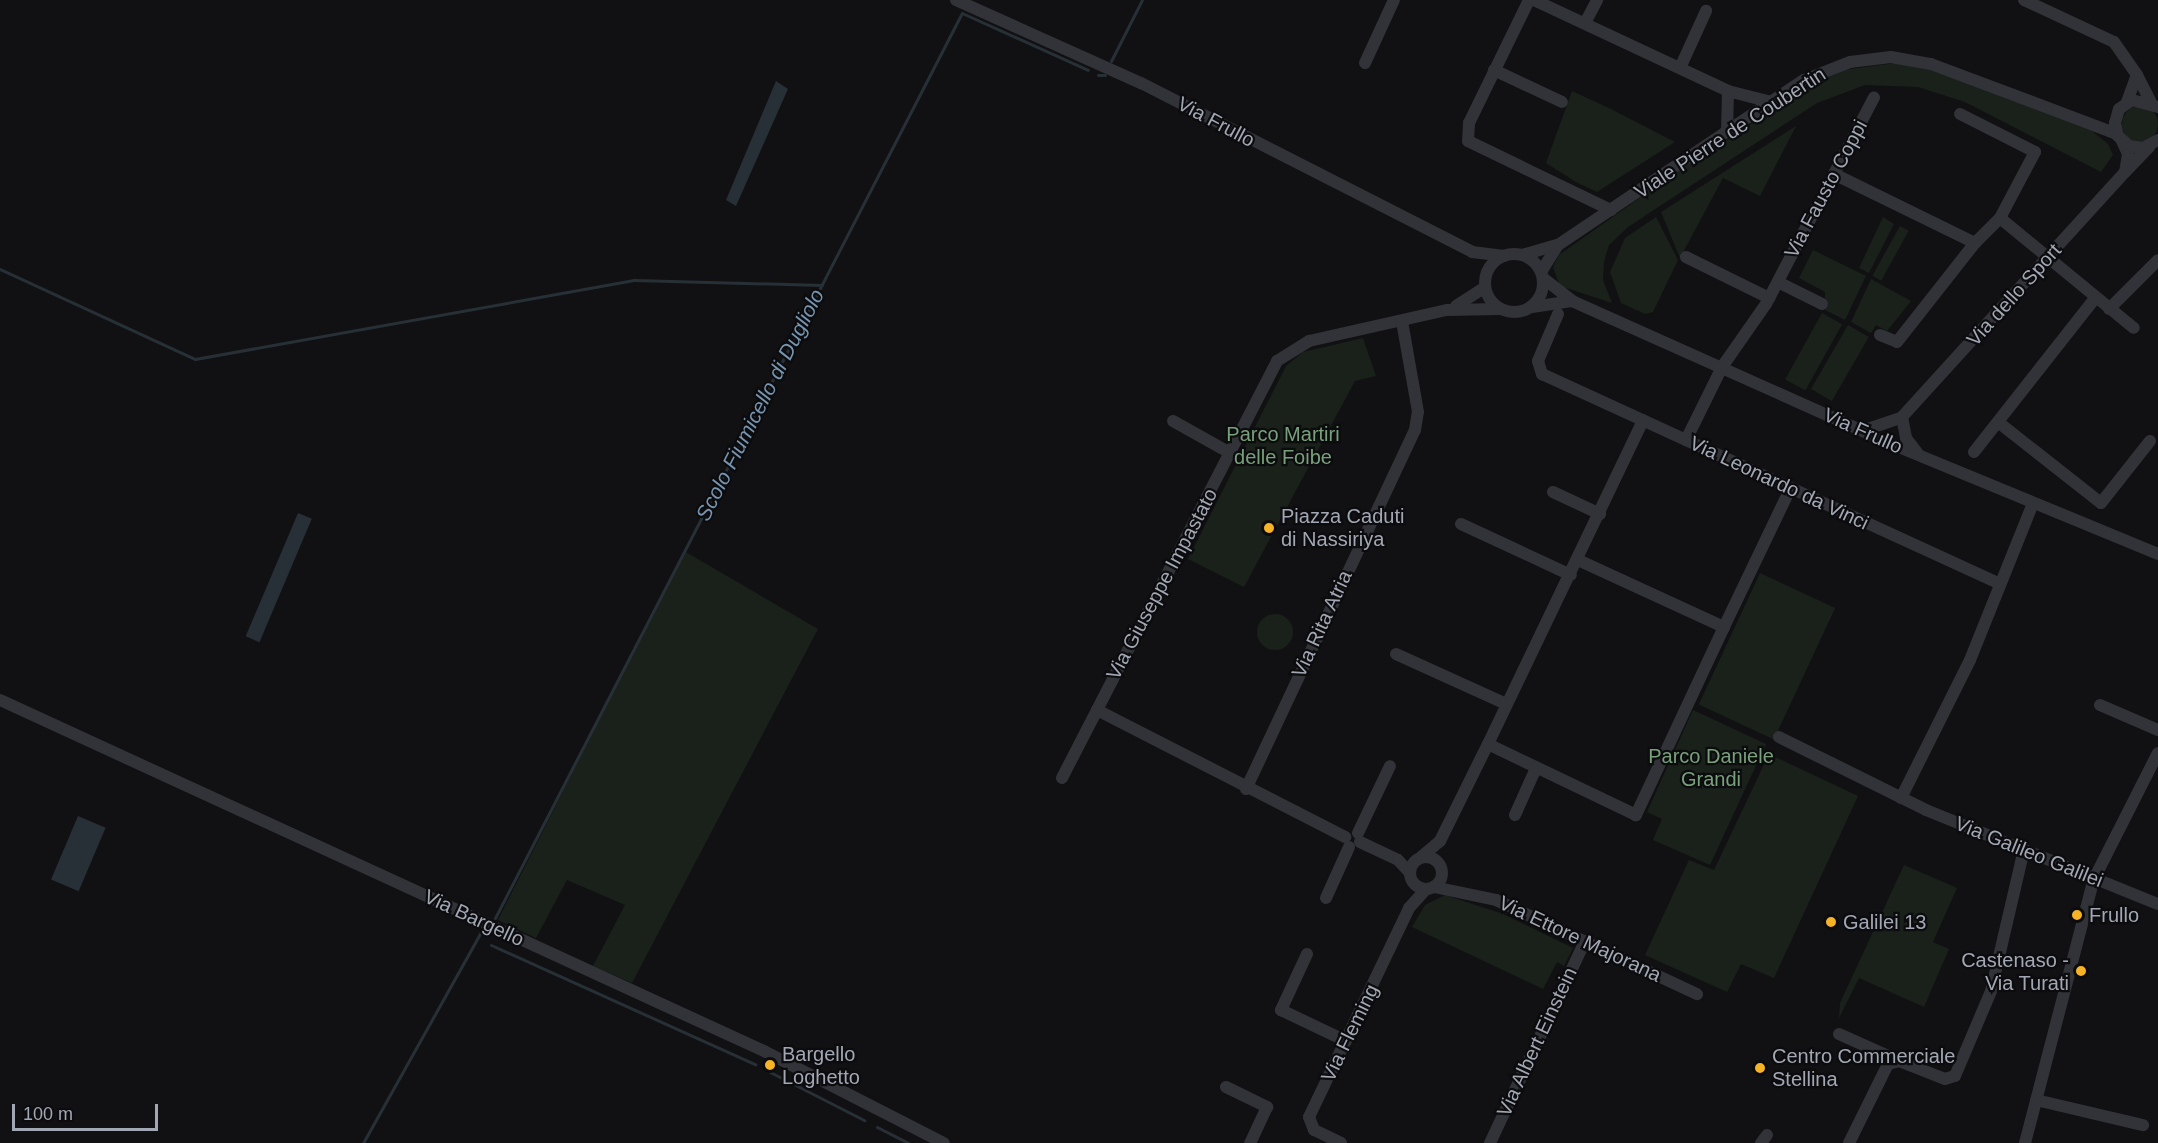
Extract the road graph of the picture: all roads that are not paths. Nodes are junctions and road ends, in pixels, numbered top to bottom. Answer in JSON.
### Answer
{"nodes":[{"id":1,"x":956,"y":0,"type":"edge"},
{"id":2,"x":1394,"y":0,"type":"edge"},
{"id":3,"x":1529,"y":0,"type":"edge"},
{"id":4,"x":1534,"y":0,"type":"edge"},
{"id":5,"x":1597,"y":0,"type":"edge"},
{"id":6,"x":2024,"y":0,"type":"edge"},
{"id":7,"x":1706,"y":11,"type":"dead end"},
{"id":8,"x":1586,"y":23,"type":"junction"},
{"id":9,"x":1365,"y":63,"type":"dead end"},
{"id":10,"x":1680,"y":68,"type":"junction"},
{"id":11,"x":1494,"y":70,"type":"junction"},
{"id":12,"x":2137,"y":75,"type":"junction"},
{"id":13,"x":1732,"y":96,"type":"junction"},
{"id":14,"x":1874,"y":97,"type":"dead end"},
{"id":15,"x":1562,"y":102,"type":"dead end"},
{"id":16,"x":1771,"y":102,"type":"junction"},
{"id":17,"x":2127,"y":102,"type":"junction"},
{"id":18,"x":2156,"y":105,"type":"edge"},
{"id":19,"x":2118,"y":112,"type":"junction"},
{"id":20,"x":1960,"y":114,"type":"dead end"},
{"id":21,"x":1748,"y":118,"type":"junction"},
{"id":22,"x":2083,"y":120,"type":"junction"},
{"id":23,"x":1726,"y":132,"type":"junction"},
{"id":24,"x":2120,"y":138,"type":"junction"},
{"id":25,"x":2154,"y":143,"type":"edge"},
{"id":26,"x":2125,"y":172,"type":"junction"},
{"id":27,"x":1836,"y":175,"type":"junction"},
{"id":28,"x":1611,"y":210,"type":"junction"},
{"id":29,"x":2000,"y":218,"type":"junction"},
{"id":30,"x":1975,"y":243,"type":"junction"},
{"id":31,"x":1558,"y":245,"type":"junction"},
{"id":32,"x":1473,"y":252,"type":"junction"},
{"id":33,"x":1522,"y":255,"type":"junction"},
{"id":34,"x":1504,"y":256,"type":"junction"},
{"id":35,"x":2050,"y":256,"type":"junction"},
{"id":36,"x":1686,"y":257,"type":"dead end"},
{"id":37,"x":2157,"y":263,"type":"edge"},
{"id":38,"x":1542,"y":275,"type":"junction"},
{"id":39,"x":1485,"y":282,"type":"junction"},
{"id":40,"x":1778,"y":282,"type":"junction"},
{"id":41,"x":1769,"y":298,"type":"junction"},
{"id":42,"x":2096,"y":298,"type":"junction"},
{"id":43,"x":1572,"y":302,"type":"junction"},
{"id":44,"x":1822,"y":304,"type":"dead end"},
{"id":45,"x":1532,"y":307,"type":"junction"},
{"id":46,"x":1500,"y":309,"type":"junction"},
{"id":47,"x":2109,"y":309,"type":"junction"},
{"id":48,"x":1447,"y":310,"type":"junction"},
{"id":49,"x":1558,"y":314,"type":"dead end"},
{"id":50,"x":1402,"y":321,"type":"junction"},
{"id":51,"x":2134,"y":328,"type":"dead end"},
{"id":52,"x":1880,"y":335,"type":"dead end"},
{"id":53,"x":1722,"y":367,"type":"junction"},
{"id":54,"x":1643,"y":420,"type":"junction"},
{"id":55,"x":1173,"y":421,"type":"dead end"},
{"id":56,"x":1900,"y":421,"type":"junction"},
{"id":57,"x":1998,"y":422,"type":"junction"},
{"id":58,"x":1860,"y":430,"type":"junction"},
{"id":59,"x":1686,"y":440,"type":"junction"},
{"id":60,"x":2150,"y":441,"type":"dead end"},
{"id":61,"x":1889,"y":443,"type":"junction"},
{"id":62,"x":1974,"y":452,"type":"dead end"},
{"id":63,"x":1230,"y":453,"type":"junction"},
{"id":64,"x":1918,"y":455,"type":"junction"},
{"id":65,"x":1790,"y":489,"type":"junction"},
{"id":66,"x":1553,"y":492,"type":"dead end"},
{"id":67,"x":2032,"y":503,"type":"junction"},
{"id":68,"x":1600,"y":514,"type":"junction"},
{"id":69,"x":1461,"y":524,"type":"dead end"},
{"id":70,"x":2158,"y":554,"type":"edge"},
{"id":71,"x":1578,"y":560,"type":"junction"},
{"id":72,"x":1571,"y":576,"type":"junction"},
{"id":73,"x":1998,"y":583,"type":"junction"},
{"id":74,"x":1724,"y":627,"type":"junction"},
{"id":75,"x":1396,"y":654,"type":"dead end"},
{"id":76,"x":0,"y":700,"type":"edge"},
{"id":77,"x":1506,"y":704,"type":"junction"},
{"id":78,"x":2100,"y":705,"type":"dead end"},
{"id":79,"x":1096,"y":710,"type":"junction"},
{"id":80,"x":2158,"y":730,"type":"edge"},
{"id":81,"x":1779,"y":737,"type":"dead end"},
{"id":82,"x":1488,"y":744,"type":"junction"},
{"id":83,"x":2158,"y":753,"type":"edge"},
{"id":84,"x":1390,"y":766,"type":"dead end"},
{"id":85,"x":1536,"y":768,"type":"junction"},
{"id":86,"x":1062,"y":778,"type":"dead end"},
{"id":87,"x":1246,"y":789,"type":"junction"},
{"id":88,"x":1901,"y":798,"type":"junction"},
{"id":89,"x":1515,"y":815,"type":"dead end"},
{"id":90,"x":1353,"y":840,"type":"junction"},
{"id":91,"x":1440,"y":841,"type":"junction"},
{"id":92,"x":2024,"y":849,"type":"junction"},
{"id":93,"x":1440,"y":866,"type":"junction"},
{"id":94,"x":1414,"y":869,"type":"junction"},
{"id":95,"x":2094,"y":879,"type":"junction"},
{"id":96,"x":1430,"y":888,"type":"junction"},
{"id":97,"x":1462,"y":890,"type":"junction"},
{"id":98,"x":1326,"y":898,"type":"dead end"},
{"id":99,"x":2158,"y":904,"type":"edge"},
{"id":100,"x":1409,"y":908,"type":"junction"},
{"id":101,"x":1585,"y":941,"type":"junction"},
{"id":102,"x":1307,"y":954,"type":"dead end"},
{"id":103,"x":1697,"y":994,"type":"dead end"},
{"id":104,"x":1839,"y":1034,"type":"dead end"},
{"id":105,"x":1346,"y":1041,"type":"junction"},
{"id":106,"x":1899,"y":1061,"type":"junction"},
{"id":107,"x":1226,"y":1087,"type":"dead end"},
{"id":108,"x":2036,"y":1100,"type":"junction"},
{"id":109,"x":2143,"y":1125,"type":"dead end"},
{"id":110,"x":945,"y":1143,"type":"edge"},
{"id":111,"x":1250,"y":1143,"type":"edge"},
{"id":112,"x":1341,"y":1143,"type":"edge"},
{"id":113,"x":1490,"y":1143,"type":"edge"},
{"id":114,"x":1761,"y":1143,"type":"edge"},
{"id":115,"x":1767,"y":1143,"type":"edge"},
{"id":116,"x":1850,"y":1143,"type":"edge"},
{"id":117,"x":2025,"y":1143,"type":"edge"}],
"edges":[{"from":1,"to":32,"type":"street","name":"Via Frullo"},
{"from":2,"to":9,"type":"street"},
{"from":3,"to":11,"type":"street"},
{"from":4,"to":8,"type":"street"},
{"from":5,"to":8,"type":"street"},
{"from":6,"to":12,"type":"street"},
{"from":7,"to":10,"type":"street"},
{"from":8,"to":10,"type":"street"},
{"from":10,"to":13,"type":"street"},
{"from":11,"to":15,"type":"street"},
{"from":11,"to":28,"type":"street"},
{"from":12,"to":17,"type":"street"},
{"from":12,"to":18,"type":"street"},
{"from":13,"to":16,"type":"street"},
{"from":13,"to":21,"type":"street"},
{"from":13,"to":23,"type":"street"},
{"from":14,"to":27,"type":"street","name":"Via Fausto Coppi"},
{"from":16,"to":21,"type":"street","name":"Viale Pierre de Coubertin"},
{"from":16,"to":22,"type":"street","name":"Viale Pierre de Coubertin"},
{"from":17,"to":18,"type":"street"},
{"from":17,"to":19,"type":"street"},
{"from":19,"to":22,"type":"street"},
{"from":19,"to":24,"type":"street"},
{"from":20,"to":29,"type":"street"},
{"from":21,"to":23,"type":"street","name":"Viale Pierre de Coubertin"},
{"from":22,"to":24,"type":"street","name":"Viale Pierre de Coubertin"},
{"from":23,"to":28,"type":"street","name":"Viale Pierre de Coubertin"},
{"from":24,"to":25,"type":"street","name":"Viale Pierre de Coubertin"},
{"from":24,"to":26,"type":"street"},
{"from":25,"to":26,"type":"street","name":"Via dello Sport"},
{"from":26,"to":35,"type":"street","name":"Via dello Sport"},
{"from":27,"to":30,"type":"street"},
{"from":27,"to":40,"type":"street","name":"Via Fausto Coppi"},
{"from":28,"to":31,"type":"street","name":"Viale Pierre de Coubertin"},
{"from":29,"to":30,"type":"street"},
{"from":29,"to":35,"type":"street"},
{"from":30,"to":52,"type":"street"},
{"from":31,"to":33,"type":"street","name":"Viale Pierre de Coubertin"},
{"from":31,"to":38,"type":"street","name":"Viale Pierre de Coubertin"},
{"from":32,"to":34,"type":"street","name":"Via Frullo"},
{"from":32,"to":39,"type":"street"},
{"from":33,"to":34,"type":"street"},
{"from":33,"to":38,"type":"street"},
{"from":34,"to":39,"type":"street"},
{"from":35,"to":42,"type":"street"},
{"from":35,"to":56,"type":"street","name":"Via dello Sport"},
{"from":36,"to":41,"type":"street"},
{"from":37,"to":47,"type":"street"},
{"from":38,"to":43,"type":"street"},
{"from":38,"to":45,"type":"street"},
{"from":39,"to":46,"type":"street"},
{"from":39,"to":48,"type":"street","name":"Via Giuseppe Impastato"},
{"from":40,"to":41,"type":"street","name":"Via Fausto Coppi"},
{"from":40,"to":44,"type":"street","name":"Via Fausto Coppi"},
{"from":41,"to":53,"type":"street","name":"Via Fausto Coppi"},
{"from":42,"to":47,"type":"street"},
{"from":42,"to":57,"type":"street"},
{"from":43,"to":45,"type":"street"},
{"from":43,"to":53,"type":"street","name":"Via Frullo"},
{"from":45,"to":46,"type":"street"},
{"from":46,"to":48,"type":"street","name":"Via Giuseppe Impastato"},
{"from":47,"to":51,"type":"street"},
{"from":48,"to":50,"type":"street","name":"Via Giuseppe Impastato"},
{"from":49,"to":54,"type":"street","name":"Via Leonardo da Vinci"},
{"from":50,"to":63,"type":"street","name":"Via Giuseppe Impastato"},
{"from":50,"to":87,"type":"street","name":"Via Rita Atria"},
{"from":53,"to":58,"type":"street","name":"Via Frullo"},
{"from":53,"to":59,"type":"street","name":"Via Fausto Coppi"},
{"from":54,"to":59,"type":"street","name":"Via Leonardo da Vinci"},
{"from":54,"to":68,"type":"street"},
{"from":55,"to":63,"type":"street"},
{"from":56,"to":58,"type":"street"},
{"from":56,"to":61,"type":"street","name":"Via dello Sport"},
{"from":56,"to":64,"type":"street"},
{"from":57,"to":60,"type":"street"},
{"from":57,"to":62,"type":"street"},
{"from":58,"to":61,"type":"street","name":"Via Frullo"},
{"from":59,"to":65,"type":"street","name":"Via Leonardo da Vinci"},
{"from":61,"to":64,"type":"street","name":"Via Frullo"},
{"from":63,"to":79,"type":"street","name":"Via Giuseppe Impastato"},
{"from":64,"to":67,"type":"street","name":"Via Frullo"},
{"from":65,"to":73,"type":"street","name":"Via Leonardo da Vinci"},
{"from":65,"to":74,"type":"street"},
{"from":66,"to":68,"type":"street"},
{"from":67,"to":70,"type":"street","name":"Via Frullo"},
{"from":67,"to":73,"type":"street"},
{"from":68,"to":71,"type":"street"},
{"from":69,"to":72,"type":"street"},
{"from":71,"to":72,"type":"street"},
{"from":71,"to":74,"type":"street"},
{"from":72,"to":77,"type":"street"},
{"from":73,"to":88,"type":"street"},
{"from":74,"to":85,"type":"street"},
{"from":75,"to":77,"type":"street"},
{"from":76,"to":110,"type":"street","name":"Via Bargello"},
{"from":77,"to":82,"type":"street"},
{"from":78,"to":80,"type":"street"},
{"from":79,"to":86,"type":"street","name":"Via Giuseppe Impastato"},
{"from":79,"to":87,"type":"street"},
{"from":81,"to":88,"type":"street","name":"Via Galileo Galilei"},
{"from":82,"to":85,"type":"street"},
{"from":82,"to":91,"type":"street"},
{"from":83,"to":95,"type":"street"},
{"from":84,"to":90,"type":"street"},
{"from":85,"to":89,"type":"street"},
{"from":87,"to":90,"type":"street"},
{"from":88,"to":92,"type":"street","name":"Via Galileo Galilei"},
{"from":90,"to":94,"type":"street"},
{"from":90,"to":98,"type":"street"},
{"from":91,"to":93,"type":"street","name":"Via Fleming"},
{"from":91,"to":94,"type":"street"},
{"from":92,"to":95,"type":"street","name":"Via Galileo Galilei"},
{"from":92,"to":106,"type":"street"},
{"from":93,"to":94,"type":"street"},
{"from":93,"to":96,"type":"street","name":"Via Fleming"},
{"from":93,"to":97,"type":"street","name":"Via Ettore Majorana"},
{"from":94,"to":96,"type":"street"},
{"from":94,"to":100,"type":"street","name":"Via Fleming"},
{"from":95,"to":99,"type":"street","name":"Via Galileo Galilei"},
{"from":95,"to":108,"type":"street"},
{"from":96,"to":97,"type":"street","name":"Via Ettore Majorana"},
{"from":96,"to":100,"type":"street","name":"Via Fleming"},
{"from":97,"to":101,"type":"street","name":"Via Ettore Majorana"},
{"from":100,"to":105,"type":"street","name":"Via Fleming"},
{"from":101,"to":103,"type":"street","name":"Via Ettore Majorana"},
{"from":101,"to":113,"type":"street","name":"Via Albert Einstein"},
{"from":102,"to":105,"type":"street"},
{"from":104,"to":106,"type":"street"},
{"from":105,"to":112,"type":"street","name":"Via Fleming"},
{"from":106,"to":116,"type":"street"},
{"from":107,"to":111,"type":"street"},
{"from":108,"to":109,"type":"street"},
{"from":108,"to":117,"type":"street"},
{"from":114,"to":115,"type":"street"}]}
